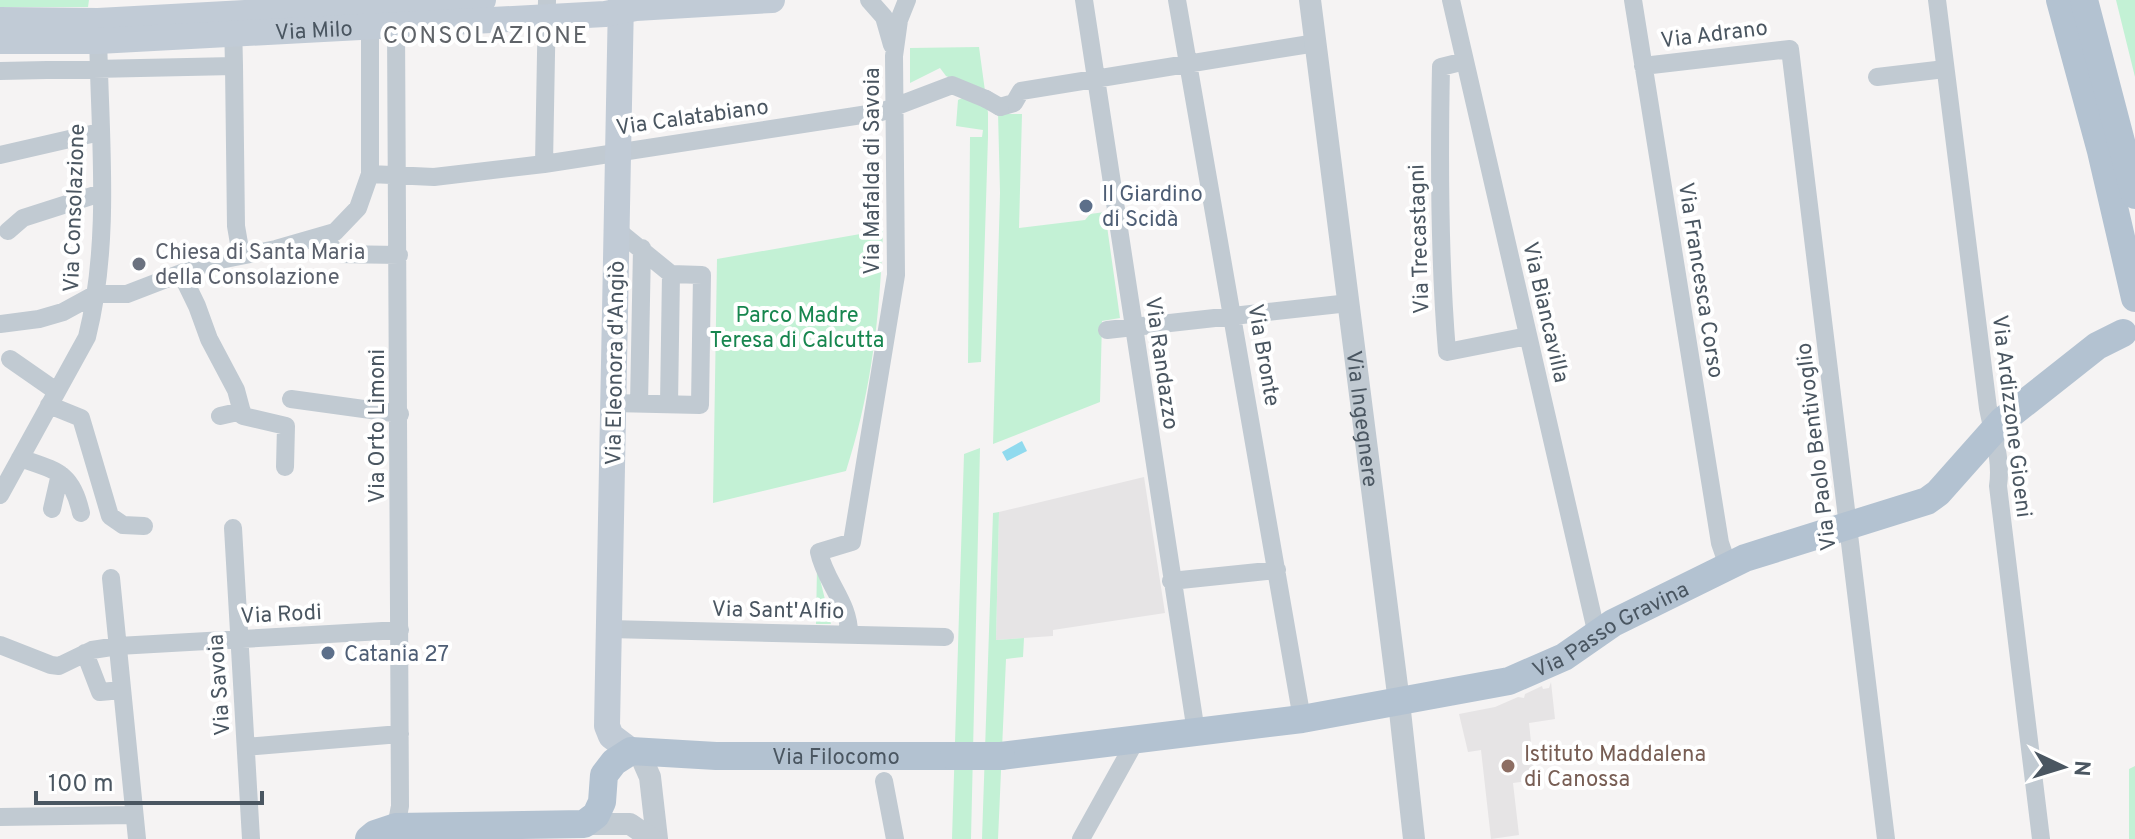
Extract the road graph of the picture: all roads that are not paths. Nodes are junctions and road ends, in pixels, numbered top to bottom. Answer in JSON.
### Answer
{"nodes":[{"id":1,"x":483,"y":0,"type":"edge"},
{"id":2,"x":764,"y":0,"type":"edge"},
{"id":3,"x":772,"y":0,"type":"edge"},
{"id":4,"x":869,"y":0,"type":"edge"},
{"id":5,"x":907,"y":0,"type":"edge"},
{"id":6,"x":1084,"y":0,"type":"edge"},
{"id":7,"x":1177,"y":0,"type":"edge"},
{"id":8,"x":1310,"y":0,"type":"edge"},
{"id":9,"x":1451,"y":0,"type":"edge"},
{"id":10,"x":1633,"y":0,"type":"edge"},
{"id":11,"x":1937,"y":0,"type":"edge"},
{"id":12,"x":2047,"y":0,"type":"edge"},
{"id":13,"x":2060,"y":0,"type":"edge"},
{"id":14,"x":2084,"y":0,"type":"edge"},
{"id":15,"x":621,"y":6,"type":"edge"},
{"id":16,"x":547,"y":8,"type":"edge"},
{"id":17,"x":386,"y":14,"type":"edge"},
{"id":18,"x":0,"y":20,"type":"edge"},
{"id":19,"x":239,"y":23,"type":"junction"},
{"id":20,"x":98,"y":31,"type":"junction"},
{"id":21,"x":0,"y":41,"type":"edge"},
{"id":22,"x":1316,"y":43,"type":"junction"},
{"id":23,"x":1790,"y":49,"type":"joint"},
{"id":24,"x":894,"y":56,"type":"junction"},
{"id":25,"x":1465,"y":61,"type":"junction"},
{"id":26,"x":1188,"y":63,"type":"junction"},
{"id":27,"x":1643,"y":66,"type":"junction"},
{"id":28,"x":99,"y":69,"type":"junction"},
{"id":29,"x":1945,"y":69,"type":"junction"},
{"id":30,"x":0,"y":71,"type":"edge"},
{"id":31,"x":234,"y":75,"type":"junction"},
{"id":32,"x":1096,"y":77,"type":"junction"},
{"id":33,"x":1877,"y":77,"type":"dead end"},
{"id":34,"x":894,"y":109,"type":"junction"},
{"id":35,"x":100,"y":132,"type":"junction"},
{"id":36,"x":2099,"y":146,"type":"junction"},
{"id":37,"x":618,"y":151,"type":"junction"},
{"id":38,"x":0,"y":155,"type":"edge"},
{"id":39,"x":544,"y":164,"type":"junction"},
{"id":40,"x":370,"y":166,"type":"junction"},
{"id":41,"x":398,"y":175,"type":"junction"},
{"id":42,"x":101,"y":193,"type":"junction"},
{"id":43,"x":2135,"y":195,"type":"edge"},
{"id":44,"x":617,"y":230,"type":"junction"},
{"id":45,"x":8,"y":231,"type":"dead end"},
{"id":46,"x":323,"y":236,"type":"junction"},
{"id":47,"x":642,"y":248,"type":"junction"},
{"id":48,"x":241,"y":255,"type":"junction"},
{"id":49,"x":399,"y":255,"type":"junction"},
{"id":50,"x":181,"y":273,"type":"junction"},
{"id":51,"x":671,"y":274,"type":"junction"},
{"id":52,"x":96,"y":294,"type":"junction"},
{"id":53,"x":2135,"y":298,"type":"edge"},
{"id":54,"x":1349,"y":303,"type":"junction"},
{"id":55,"x":1234,"y":315,"type":"junction"},
{"id":56,"x":0,"y":324,"type":"edge"},
{"id":57,"x":1133,"y":326,"type":"junction"},
{"id":58,"x":1107,"y":330,"type":"dead end"},
{"id":59,"x":2123,"y":333,"type":"dead end"},
{"id":60,"x":1528,"y":336,"type":"junction"},
{"id":61,"x":10,"y":359,"type":"dead end"},
{"id":62,"x":52,"y":398,"type":"junction"},
{"id":63,"x":291,"y":399,"type":"dead end"},
{"id":64,"x":626,"y":403,"type":"junction"},
{"id":65,"x":669,"y":404,"type":"junction"},
{"id":66,"x":242,"y":411,"type":"junction"},
{"id":67,"x":400,"y":414,"type":"junction"},
{"id":68,"x":220,"y":416,"type":"dead end"},
{"id":69,"x":1992,"y":430,"type":"junction"},
{"id":70,"x":20,"y":458,"type":"junction"},
{"id":71,"x":1964,"y":465,"type":"junction"},
{"id":72,"x":285,"y":467,"type":"dead end"},
{"id":73,"x":60,"y":474,"type":"junction"},
{"id":74,"x":1998,"y":486,"type":"junction"},
{"id":75,"x":0,"y":495,"type":"edge"},
{"id":76,"x":52,"y":509,"type":"dead end"},
{"id":77,"x":81,"y":513,"type":"dead end"},
{"id":78,"x":1848,"y":525,"type":"junction"},
{"id":79,"x":144,"y":526,"type":"dead end"},
{"id":80,"x":233,"y":528,"type":"dead end"},
{"id":81,"x":1728,"y":566,"type":"junction"},
{"id":82,"x":1277,"y":570,"type":"junction"},
{"id":83,"x":111,"y":578,"type":"dead end"},
{"id":84,"x":1171,"y":581,"type":"junction"},
{"id":85,"x":609,"y":629,"type":"junction"},
{"id":86,"x":400,"y":630,"type":"junction"},
{"id":87,"x":849,"y":635,"type":"junction"},
{"id":88,"x":1597,"y":635,"type":"junction"},
{"id":89,"x":945,"y":637,"type":"dead end"},
{"id":90,"x":239,"y":639,"type":"junction"},
{"id":91,"x":0,"y":645,"type":"edge"},
{"id":92,"x":118,"y":646,"type":"junction"},
{"id":93,"x":85,"y":653,"type":"junction"},
{"id":94,"x":122,"y":690,"type":"junction"},
{"id":95,"x":1399,"y":702,"type":"junction"},
{"id":96,"x":1302,"y":719,"type":"junction"},
{"id":97,"x":1196,"y":732,"type":"junction"},
{"id":98,"x":400,"y":734,"type":"junction"},
{"id":99,"x":1136,"y":740,"type":"junction"},
{"id":100,"x":246,"y":747,"type":"junction"},
{"id":101,"x":635,"y":752,"type":"junction"},
{"id":102,"x":884,"y":781,"type":"dead end"},
{"id":103,"x":133,"y":815,"type":"junction"},
{"id":104,"x":0,"y":817,"type":"edge"},
{"id":105,"x":584,"y":824,"type":"junction"},
{"id":106,"x":396,"y":827,"type":"junction"},
{"id":107,"x":485,"y":832,"type":"edge"},
{"id":108,"x":137,"y":839,"type":"edge"},
{"id":109,"x":251,"y":839,"type":"edge"},
{"id":110,"x":369,"y":839,"type":"edge"},
{"id":111,"x":654,"y":839,"type":"edge"},
{"id":112,"x":895,"y":839,"type":"edge"},
{"id":113,"x":1081,"y":839,"type":"edge"},
{"id":114,"x":1414,"y":839,"type":"edge"},
{"id":115,"x":1886,"y":839,"type":"edge"},
{"id":116,"x":2041,"y":839,"type":"edge"}],
"edges":[{"from":1,"to":17,"type":"main road","name":"Via Milo"},
{"from":2,"to":3,"type":"main road","name":"Via Milo"},
{"from":2,"to":15,"type":"main road","name":"Via Milo"},
{"from":4,"to":24,"type":"street"},
{"from":5,"to":24,"type":"street"},
{"from":6,"to":32,"type":"street","name":"Via Randazzo"},
{"from":7,"to":26,"type":"street","name":"Via Bronte"},
{"from":8,"to":22,"type":"street","name":"Via Ingegnere"},
{"from":9,"to":25,"type":"street","name":"Via Biancavilla"},
{"from":10,"to":27,"type":"street","name":"Via Francesca Corso"},
{"from":11,"to":29,"type":"street","name":"Via Ardizzone Gioeni"},
{"from":12,"to":36,"type":"main road"},
{"from":13,"to":36,"type":"main road"},
{"from":14,"to":43,"type":"main road"},
{"from":15,"to":16,"type":"main road","name":"Via Milo"},
{"from":15,"to":37,"type":"main road","name":"Via Eleonora d'Angiò"},
{"from":16,"to":17,"type":"main road","name":"Via Milo"},
{"from":16,"to":39,"type":"street"},
{"from":17,"to":19,"type":"main road","name":"Via Milo"},
{"from":17,"to":40,"type":"street"},
{"from":17,"to":41,"type":"street","name":"Via Orto Limoni"},
{"from":18,"to":20,"type":"main road"},
{"from":19,"to":20,"type":"main road","name":"Via Milo"},
{"from":19,"to":31,"type":"street"},
{"from":20,"to":21,"type":"main road"},
{"from":20,"to":28,"type":"street","name":"Via Consolazione"},
{"from":22,"to":26,"type":"street","name":"Via Calatabiano"},
{"from":22,"to":54,"type":"street","name":"Via Ingegnere"},
{"from":23,"to":27,"type":"street","name":"Via Adrano"},
{"from":23,"to":78,"type":"street","name":"Via Paolo Bentivoglio"},
{"from":24,"to":34,"type":"street","name":"Via Mafalda di Savoia"},
{"from":25,"to":60,"type":"street","name":"Via Biancavilla"},
{"from":25,"to":60,"type":"street","name":"Via Trecastagni"},
{"from":26,"to":32,"type":"street","name":"Via Calatabiano"},
{"from":26,"to":55,"type":"street","name":"Via Bronte"},
{"from":27,"to":81,"type":"street","name":"Via Francesca Corso"},
{"from":28,"to":30,"type":"street"},
{"from":28,"to":31,"type":"street"},
{"from":28,"to":35,"type":"street","name":"Via Consolazione"},
{"from":29,"to":33,"type":"street"},
{"from":29,"to":69,"type":"street","name":"Via Ardizzone Gioeni"},
{"from":31,"to":48,"type":"street"},
{"from":32,"to":34,"type":"street","name":"Via Calatabiano"},
{"from":32,"to":57,"type":"street","name":"Via Randazzo"},
{"from":34,"to":37,"type":"street","name":"Via Calatabiano"},
{"from":34,"to":87,"type":"street","name":"Via Mafalda di Savoia"},
{"from":35,"to":38,"type":"street"},
{"from":35,"to":42,"type":"street","name":"Via Consolazione"},
{"from":36,"to":53,"type":"main road"},
{"from":37,"to":39,"type":"street","name":"Via Calatabiano"},
{"from":37,"to":44,"type":"main road","name":"Via Eleonora d'Angiò"},
{"from":39,"to":41,"type":"street","name":"Via Calatabiano"},
{"from":40,"to":41,"type":"street","name":"Via Calatabiano"},
{"from":40,"to":46,"type":"street"},
{"from":41,"to":49,"type":"street","name":"Via Orto Limoni"},
{"from":42,"to":45,"type":"street"},
{"from":42,"to":52,"type":"street","name":"Via Consolazione"},
{"from":44,"to":47,"type":"street"},
{"from":44,"to":64,"type":"main road","name":"Via Eleonora d'Angiò"},
{"from":46,"to":48,"type":"street"},
{"from":46,"to":49,"type":"street"},
{"from":47,"to":51,"type":"street"},
{"from":47,"to":64,"type":"street"},
{"from":48,"to":50,"type":"street"},
{"from":49,"to":67,"type":"street","name":"Via Orto Limoni"},
{"from":50,"to":52,"type":"street"},
{"from":50,"to":66,"type":"street"},
{"from":51,"to":65,"type":"street"},
{"from":51,"to":65,"type":"street"},
{"from":52,"to":56,"type":"street"},
{"from":52,"to":62,"type":"street","name":"Via Consolazione"},
{"from":54,"to":55,"type":"street"},
{"from":54,"to":95,"type":"street","name":"Via Ingegnere"},
{"from":55,"to":57,"type":"street"},
{"from":55,"to":82,"type":"street","name":"Via Bronte"},
{"from":57,"to":58,"type":"street"},
{"from":57,"to":84,"type":"street","name":"Via Randazzo"},
{"from":59,"to":69,"type":"main road","name":"Via Passo Gravina"},
{"from":60,"to":88,"type":"street","name":"Via Biancavilla"},
{"from":61,"to":62,"type":"street"},
{"from":62,"to":70,"type":"street","name":"Via Consolazione"},
{"from":62,"to":79,"type":"street"},
{"from":63,"to":67,"type":"street"},
{"from":64,"to":65,"type":"street"},
{"from":64,"to":85,"type":"main road","name":"Via Eleonora d'Angiò"},
{"from":66,"to":68,"type":"street"},
{"from":66,"to":72,"type":"street"},
{"from":67,"to":86,"type":"street","name":"Via Orto Limoni"},
{"from":69,"to":71,"type":"main road","name":"Via Passo Gravina"},
{"from":69,"to":74,"type":"street","name":"Via Ardizzone Gioeni"},
{"from":70,"to":73,"type":"street"},
{"from":70,"to":75,"type":"street","name":"Via Consolazione"},
{"from":71,"to":74,"type":"street"},
{"from":71,"to":78,"type":"main road","name":"Via Passo Gravina"},
{"from":73,"to":76,"type":"street"},
{"from":73,"to":77,"type":"street"},
{"from":74,"to":116,"type":"street","name":"Via Ardizzone Gioeni"},
{"from":78,"to":81,"type":"main road","name":"Via Passo Gravina"},
{"from":78,"to":115,"type":"street","name":"Via Paolo Bentivoglio"},
{"from":80,"to":90,"type":"street","name":"Via Savoia"},
{"from":81,"to":88,"type":"main road","name":"Via Passo Gravina"},
{"from":82,"to":84,"type":"street"},
{"from":82,"to":96,"type":"street","name":"Via Bronte"},
{"from":83,"to":92,"type":"street"},
{"from":84,"to":97,"type":"street","name":"Via Randazzo"},
{"from":85,"to":87,"type":"street","name":"Via Sant'Alfio"},
{"from":85,"to":101,"type":"main road","name":"Via Eleonora d'Angiò"},
{"from":86,"to":90,"type":"street","name":"Via Rodi"},
{"from":86,"to":98,"type":"street","name":"Via Orto Limoni"},
{"from":87,"to":89,"type":"street","name":"Via Sant'Alfio"},
{"from":88,"to":95,"type":"main road","name":"Via Passo Gravina"},
{"from":90,"to":92,"type":"street","name":"Via Rodi"},
{"from":90,"to":100,"type":"street","name":"Via Savoia"},
{"from":91,"to":93,"type":"street","name":"Via Rodi"},
{"from":92,"to":93,"type":"street","name":"Via Rodi"},
{"from":92,"to":94,"type":"street"},
{"from":93,"to":94,"type":"street"},
{"from":94,"to":103,"type":"street"},
{"from":95,"to":96,"type":"main road","name":"Via Passo Gravina"},
{"from":95,"to":114,"type":"street","name":"Via Ingegnere"},
{"from":96,"to":97,"type":"main road","name":"Via Passo Gravina"},
{"from":97,"to":99,"type":"main road","name":"Via Passo Gravina"},
{"from":98,"to":100,"type":"street"},
{"from":98,"to":106,"type":"street","name":"Via Orto Limoni"},
{"from":99,"to":101,"type":"main road","name":"Via Filocomo","bridge":true},
{"from":99,"to":113,"type":"street"},
{"from":100,"to":109,"type":"street","name":"Via Savoia"},
{"from":101,"to":105,"type":"main road"},
{"from":101,"to":111,"type":"street"},
{"from":102,"to":112,"type":"street"},
{"from":103,"to":104,"type":"street"},
{"from":103,"to":108,"type":"street"},
{"from":105,"to":107,"type":"main road"},
{"from":105,"to":111,"type":"street"},
{"from":106,"to":107,"type":"main road"},
{"from":106,"to":110,"type":"main road"}]}
